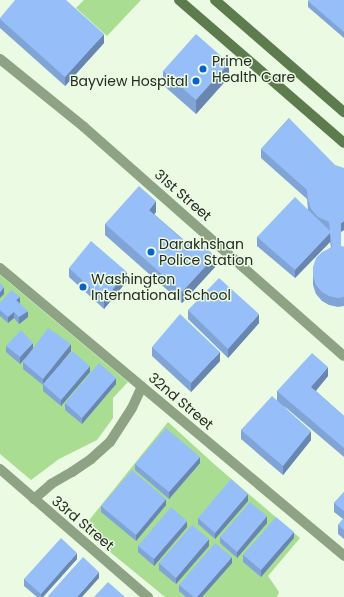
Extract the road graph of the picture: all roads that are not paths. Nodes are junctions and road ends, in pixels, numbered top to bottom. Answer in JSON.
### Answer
{"nodes":[{"id":1,"x":179,"y":0,"type":"edge"},
{"id":2,"x":215,"y":0,"type":"edge"},
{"id":3,"x":0,"y":59,"type":"edge"},
{"id":4,"x":344,"y":112,"type":"edge"},
{"id":5,"x":344,"y":143,"type":"edge"},
{"id":6,"x":0,"y":268,"type":"edge"},
{"id":7,"x":344,"y":356,"type":"edge"},
{"id":8,"x":142,"y":387,"type":"junction"},
{"id":9,"x":0,"y":470,"type":"edge"},
{"id":10,"x":34,"y":499,"type":"junction"},
{"id":11,"x":344,"y":556,"type":"edge"},
{"id":12,"x":148,"y":597,"type":"edge"}],
"edges":[{"from":1,"to":5,"type":"main road"},
{"from":2,"to":4,"type":"main road"},
{"from":3,"to":7,"type":"street","name":"31st Street"},
{"from":6,"to":8,"type":"street","name":"32nd Street"},
{"from":8,"to":10,"type":"street"},
{"from":8,"to":11,"type":"street","name":"32nd Street"},
{"from":9,"to":10,"type":"street","name":"33rd Street"},
{"from":10,"to":12,"type":"street","name":"33rd Street"}]}
